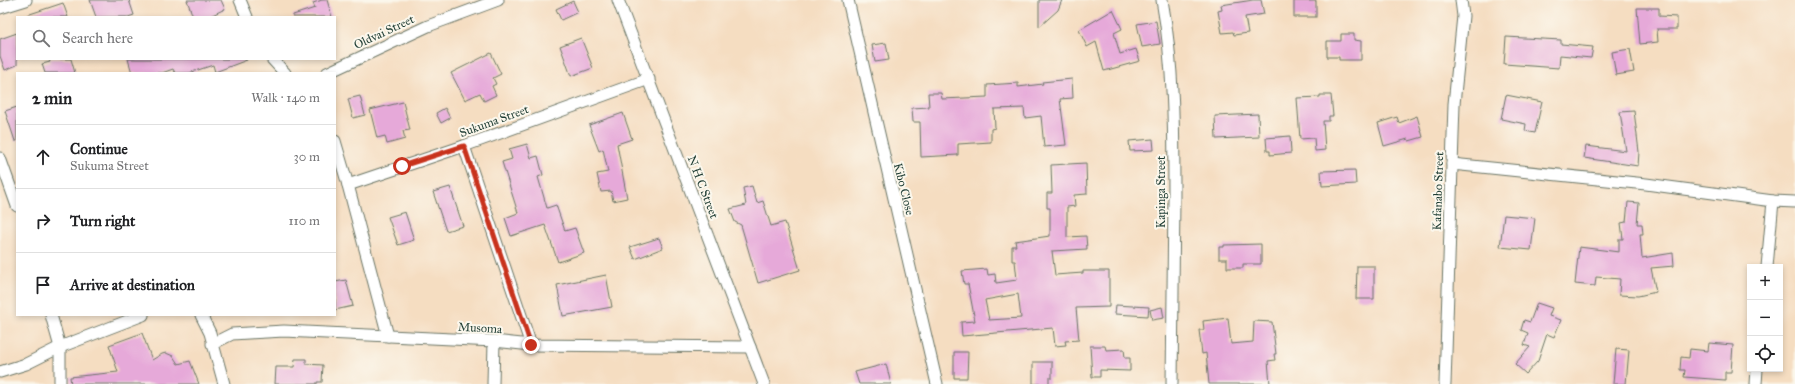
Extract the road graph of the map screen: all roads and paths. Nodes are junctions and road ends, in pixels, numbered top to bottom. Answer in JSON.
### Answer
{"nodes":[{"id":1,"x":26,"y":0,"type":"edge"},
{"id":2,"x":240,"y":0,"type":"edge"},
{"id":3,"x":498,"y":0,"type":"edge"},
{"id":4,"x":618,"y":0,"type":"edge"},
{"id":5,"x":848,"y":0,"type":"edge"},
{"id":6,"x":1162,"y":0,"type":"edge"},
{"id":7,"x":1460,"y":0,"type":"edge"},
{"id":8,"x":0,"y":8,"type":"edge"},
{"id":9,"x":247,"y":16,"type":"edge"},
{"id":10,"x":273,"y":60,"type":"edge"},
{"id":11,"x":283,"y":72,"type":"edge"},
{"id":12,"x":329,"y":72,"type":"edge"},
{"id":13,"x":649,"y":79,"type":"junction"},
{"id":14,"x":336,"y":144,"type":"edge"},
{"id":15,"x":464,"y":146,"type":"junction"},
{"id":16,"x":0,"y":158,"type":"edge"},
{"id":17,"x":1452,"y":164,"type":"junction"},
{"id":18,"x":348,"y":185,"type":"junction"},
{"id":19,"x":1773,"y":201,"type":"junction"},
{"id":20,"x":1795,"y":202,"type":"edge"},
{"id":21,"x":16,"y":203,"type":"edge"},
{"id":22,"x":1767,"y":264,"type":"edge"},
{"id":23,"x":51,"y":316,"type":"edge"},
{"id":24,"x":140,"y":316,"type":"edge"},
{"id":25,"x":202,"y":316,"type":"edge"},
{"id":26,"x":388,"y":336,"type":"junction"},
{"id":27,"x":494,"y":341,"type":"junction"},
{"id":28,"x":212,"y":344,"type":"junction"},
{"id":29,"x":531,"y":345,"type":"junction"},
{"id":30,"x":60,"y":347,"type":"junction"},
{"id":31,"x":750,"y":347,"type":"junction"},
{"id":32,"x":0,"y":372,"type":"edge"},
{"id":33,"x":1758,"y":372,"type":"edge"},
{"id":34,"x":60,"y":384,"type":"edge"},
{"id":35,"x":224,"y":384,"type":"edge"},
{"id":36,"x":493,"y":384,"type":"edge"},
{"id":37,"x":764,"y":384,"type":"edge"},
{"id":38,"x":937,"y":384,"type":"edge"},
{"id":39,"x":1172,"y":384,"type":"edge"},
{"id":40,"x":1445,"y":384,"type":"edge"},
{"id":41,"x":1756,"y":384,"type":"edge"}],
"edges":[{"from":1,"to":8,"type":"street"},
{"from":2,"to":9,"type":"street"},
{"from":3,"to":12,"type":"street","name":"Oldvai Street"},
{"from":4,"to":13,"type":"street","name":"N H C Street"},
{"from":5,"to":38,"type":"street","name":"Kibo Close"},
{"from":6,"to":39,"type":"street","name":"Kapinga Street"},
{"from":7,"to":17,"type":"street","name":"Kafanabo Street"},
{"from":10,"to":11,"type":"street"},
{"from":13,"to":15,"type":"street","name":"Sukuma Street"},
{"from":13,"to":31,"type":"street","name":"N H C Street"},
{"from":14,"to":18,"type":"street"},
{"from":15,"to":18,"type":"street","name":"Sukuma Street"},
{"from":15,"to":29,"type":"street"},
{"from":16,"to":21,"type":"street"},
{"from":17,"to":19,"type":"street"},
{"from":17,"to":40,"type":"street","name":"Kafanabo Street"},
{"from":18,"to":26,"type":"street"},
{"from":19,"to":20,"type":"street"},
{"from":19,"to":22,"type":"street"},
{"from":23,"to":30,"type":"street"},
{"from":24,"to":30,"type":"street"},
{"from":25,"to":28,"type":"street"},
{"from":26,"to":27,"type":"street","name":"Musoma"},
{"from":26,"to":28,"type":"street","name":"Musoma"},
{"from":27,"to":29,"type":"street","name":"Musoma"},
{"from":27,"to":36,"type":"street"},
{"from":28,"to":35,"type":"street"},
{"from":29,"to":31,"type":"street","name":"Musoma"},
{"from":30,"to":32,"type":"street"},
{"from":30,"to":34,"type":"street"},
{"from":31,"to":37,"type":"street","name":"N H C Street"},
{"from":33,"to":41,"type":"street"}]}
